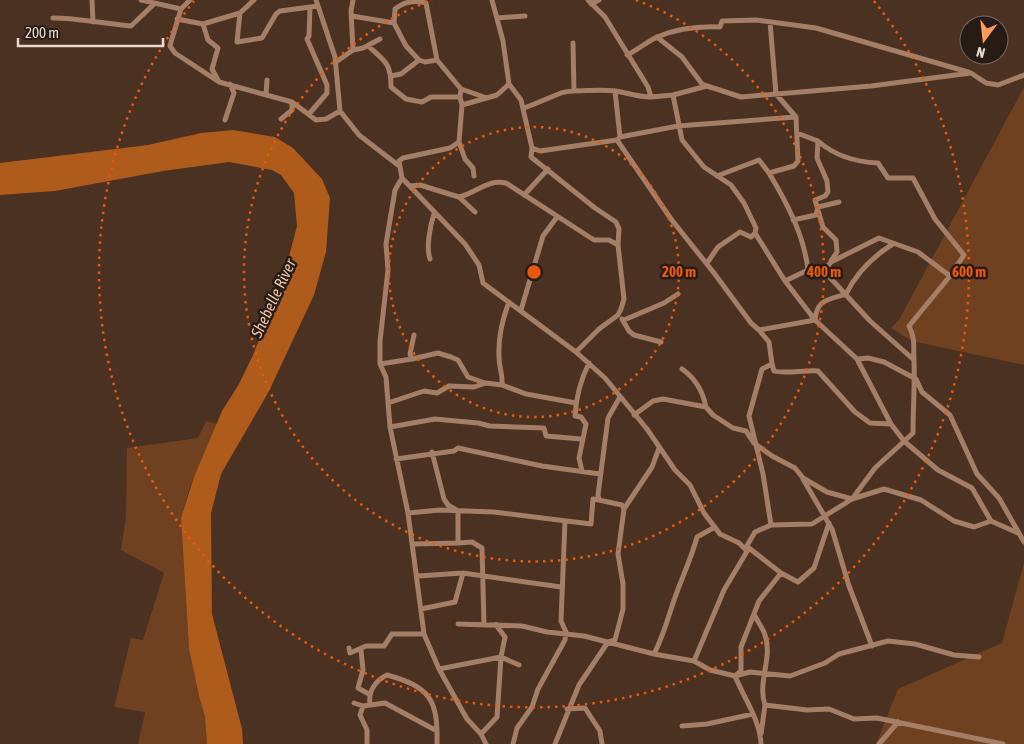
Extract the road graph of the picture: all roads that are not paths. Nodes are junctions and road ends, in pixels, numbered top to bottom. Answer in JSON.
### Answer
{"nodes":[{"id":1,"x":92,"y":0,"type":"edge"},
{"id":2,"x":141,"y":0,"type":"edge"},
{"id":3,"x":190,"y":0,"type":"edge"},
{"id":4,"x":254,"y":0,"type":"edge"},
{"id":5,"x":353,"y":0,"type":"edge"},
{"id":6,"x":492,"y":0,"type":"edge"},
{"id":7,"x":599,"y":0,"type":"edge"},
{"id":8,"x":590,"y":2,"type":"edge"},
{"id":9,"x":317,"y":3,"type":"edge"},
{"id":10,"x":154,"y":4,"type":"junction"},
{"id":11,"x":310,"y":8,"type":"junction"},
{"id":12,"x":181,"y":9,"type":"junction"},
{"id":13,"x":240,"y":13,"type":"junction"},
{"id":14,"x":352,"y":16,"type":"junction"},
{"id":15,"x":526,"y":16,"type":"dead end"},
{"id":16,"x":53,"y":18,"type":"dead end"},
{"id":17,"x":497,"y":18,"type":"junction"},
{"id":18,"x":177,"y":19,"type":"junction"},
{"id":19,"x":94,"y":22,"type":"junction"},
{"id":20,"x":394,"y":22,"type":"junction"},
{"id":21,"x":770,"y":22,"type":"junction"},
{"id":22,"x":203,"y":24,"type":"junction"},
{"id":23,"x":657,"y":37,"type":"junction"},
{"id":24,"x":380,"y":39,"type":"dead end"},
{"id":25,"x":573,"y":43,"type":"dead end"},
{"id":26,"x":368,"y":46,"type":"junction"},
{"id":27,"x":352,"y":50,"type":"junction"},
{"id":28,"x":627,"y":55,"type":"junction"},
{"id":29,"x":419,"y":60,"type":"junction"},
{"id":30,"x":437,"y":60,"type":"junction"},
{"id":31,"x":336,"y":62,"type":"junction"},
{"id":32,"x":971,"y":73,"type":"junction"},
{"id":33,"x":1024,"y":75,"type":"edge"},
{"id":34,"x":391,"y":76,"type":"junction"},
{"id":35,"x":267,"y":80,"type":"dead end"},
{"id":36,"x":219,"y":82,"type":"junction"},
{"id":37,"x":230,"y":84,"type":"junction"},
{"id":38,"x":509,"y":84,"type":"junction"},
{"id":39,"x":708,"y":86,"type":"junction"},
{"id":40,"x":461,"y":89,"type":"junction"},
{"id":41,"x":574,"y":91,"type":"junction"},
{"id":42,"x":615,"y":91,"type":"junction"},
{"id":43,"x":266,"y":94,"type":"junction"},
{"id":44,"x":776,"y":94,"type":"junction"},
{"id":45,"x":673,"y":95,"type":"junction"},
{"id":46,"x":460,"y":96,"type":"junction"},
{"id":47,"x":651,"y":97,"type":"junction"},
{"id":48,"x":487,"y":98,"type":"junction"},
{"id":49,"x":292,"y":102,"type":"junction"},
{"id":50,"x":462,"y":105,"type":"junction"},
{"id":51,"x":524,"y":108,"type":"junction"},
{"id":52,"x":340,"y":111,"type":"junction"},
{"id":53,"x":309,"y":114,"type":"junction"},
{"id":54,"x":796,"y":117,"type":"junction"},
{"id":55,"x":281,"y":119,"type":"dead end"},
{"id":56,"x":225,"y":120,"type":"dead end"},
{"id":57,"x":678,"y":126,"type":"junction"},
{"id":58,"x":797,"y":133,"type":"junction"},
{"id":59,"x":618,"y":138,"type":"junction"},
{"id":60,"x":818,"y":141,"type":"junction"},
{"id":61,"x":459,"y":142,"type":"junction"},
{"id":62,"x":532,"y":148,"type":"junction"},
{"id":63,"x":399,"y":161,"type":"junction"},
{"id":64,"x":548,"y":169,"type":"junction"},
{"id":65,"x":769,"y":173,"type":"junction"},
{"id":66,"x":474,"y":176,"type":"dead end"},
{"id":67,"x":717,"y":176,"type":"junction"},
{"id":68,"x":402,"y":178,"type":"junction"},
{"id":69,"x":410,"y":186,"type":"junction"},
{"id":70,"x":524,"y":195,"type":"junction"},
{"id":71,"x":459,"y":197,"type":"junction"},
{"id":72,"x":839,"y":202,"type":"dead end"},
{"id":73,"x":818,"y":207,"type":"junction"},
{"id":74,"x":475,"y":212,"type":"dead end"},
{"id":75,"x":434,"y":214,"type":"junction"},
{"id":76,"x":557,"y":217,"type":"junction"},
{"id":77,"x":793,"y":220,"type":"junction"},
{"id":78,"x":756,"y":233,"type":"junction"},
{"id":79,"x":893,"y":244,"type":"junction"},
{"id":80,"x":618,"y":245,"type":"junction"},
{"id":81,"x":430,"y":258,"type":"dead end"},
{"id":82,"x":831,"y":262,"type":"junction"},
{"id":83,"x":707,"y":263,"type":"junction"},
{"id":84,"x":808,"y":270,"type":"junction"},
{"id":85,"x":824,"y":271,"type":"junction"},
{"id":86,"x":950,"y":276,"type":"junction"},
{"id":87,"x":785,"y":281,"type":"junction"},
{"id":88,"x":678,"y":294,"type":"dead end"},
{"id":89,"x":846,"y":294,"type":"junction"},
{"id":90,"x":509,"y":302,"type":"junction"},
{"id":91,"x":521,"y":310,"type":"junction"},
{"id":92,"x":618,"y":315,"type":"junction"},
{"id":93,"x":624,"y":320,"type":"junction"},
{"id":94,"x":815,"y":320,"type":"junction"},
{"id":95,"x":759,"y":330,"type":"junction"},
{"id":96,"x":414,"y":335,"type":"dead end"},
{"id":97,"x":661,"y":342,"type":"dead end"},
{"id":98,"x":576,"y":352,"type":"junction"},
{"id":99,"x":412,"y":359,"type":"junction"},
{"id":100,"x":857,"y":360,"type":"junction"},
{"id":101,"x":914,"y":360,"type":"junction"},
{"id":102,"x":589,"y":363,"type":"junction"},
{"id":103,"x":380,"y":364,"type":"junction"},
{"id":104,"x":772,"y":364,"type":"junction"},
{"id":105,"x":682,"y":369,"type":"dead end"},
{"id":106,"x":916,"y":379,"type":"junction"},
{"id":107,"x":486,"y":384,"type":"junction"},
{"id":108,"x":502,"y":385,"type":"junction"},
{"id":109,"x":620,"y":398,"type":"junction"},
{"id":110,"x":388,"y":403,"type":"junction"},
{"id":111,"x":576,"y":403,"type":"junction"},
{"id":112,"x":706,"y":407,"type":"junction"},
{"id":113,"x":634,"y":415,"type":"junction"},
{"id":114,"x":891,"y":424,"type":"junction"},
{"id":115,"x":390,"y":427,"type":"junction"},
{"id":116,"x":581,"y":439,"type":"junction"},
{"id":117,"x":904,"y":441,"type":"junction"},
{"id":118,"x":754,"y":443,"type":"junction"},
{"id":119,"x":659,"y":448,"type":"junction"},
{"id":120,"x":432,"y":452,"type":"junction"},
{"id":121,"x":396,"y":459,"type":"junction"},
{"id":122,"x":582,"y":470,"type":"junction"},
{"id":123,"x":600,"y":474,"type":"junction"},
{"id":124,"x":803,"y":478,"type":"junction"},
{"id":125,"x":852,"y":499,"type":"junction"},
{"id":126,"x":599,"y":500,"type":"junction"},
{"id":127,"x":624,"y":509,"type":"junction"},
{"id":128,"x":458,"y":511,"type":"junction"},
{"id":129,"x":408,"y":513,"type":"junction"},
{"id":130,"x":825,"y":516,"type":"junction"},
{"id":131,"x":565,"y":521,"type":"junction"},
{"id":132,"x":990,"y":521,"type":"junction"},
{"id":133,"x":829,"y":523,"type":"junction"},
{"id":134,"x":771,"y":525,"type":"junction"},
{"id":135,"x":714,"y":527,"type":"junction"},
{"id":136,"x":1019,"y":533,"type":"junction"},
{"id":137,"x":458,"y":542,"type":"junction"},
{"id":138,"x":1024,"y":542,"type":"edge"},
{"id":139,"x":413,"y":544,"type":"junction"},
{"id":140,"x":747,"y":549,"type":"junction"},
{"id":141,"x":464,"y":572,"type":"junction"},
{"id":142,"x":781,"y":574,"type":"junction"},
{"id":143,"x":418,"y":576,"type":"junction"},
{"id":144,"x":484,"y":576,"type":"junction"},
{"id":145,"x":561,"y":587,"type":"junction"},
{"id":146,"x":421,"y":609,"type":"junction"},
{"id":147,"x":754,"y":614,"type":"junction"},
{"id":148,"x":458,"y":624,"type":"dead end"},
{"id":149,"x":484,"y":624,"type":"junction"},
{"id":150,"x":496,"y":625,"type":"junction"},
{"id":151,"x":566,"y":632,"type":"junction"},
{"id":152,"x":424,"y":634,"type":"junction"},
{"id":153,"x":608,"y":642,"type":"junction"},
{"id":154,"x":872,"y":646,"type":"junction"},
{"id":155,"x":349,"y":648,"type":"dead end"},
{"id":156,"x":361,"y":650,"type":"junction"},
{"id":157,"x":654,"y":654,"type":"junction"},
{"id":158,"x":501,"y":657,"type":"junction"},
{"id":159,"x":979,"y":657,"type":"dead end"},
{"id":160,"x":694,"y":661,"type":"junction"},
{"id":161,"x":519,"y":665,"type":"dead end"},
{"id":162,"x":440,"y":669,"type":"junction"},
{"id":163,"x":764,"y":673,"type":"junction"},
{"id":164,"x":735,"y":676,"type":"junction"},
{"id":165,"x":369,"y":694,"type":"junction"},
{"id":166,"x":354,"y":703,"type":"dead end"},
{"id":167,"x":370,"y":704,"type":"junction"},
{"id":168,"x":765,"y":705,"type":"junction"},
{"id":169,"x":363,"y":706,"type":"junction"},
{"id":170,"x":568,"y":709,"type":"junction"},
{"id":171,"x":753,"y":714,"type":"junction"},
{"id":172,"x":898,"y":722,"type":"junction"},
{"id":173,"x":682,"y":726,"type":"dead end"},
{"id":174,"x":437,"y":731,"type":"junction"},
{"id":175,"x":481,"y":734,"type":"junction"},
{"id":176,"x":761,"y":735,"type":"junction"},
{"id":177,"x":367,"y":744,"type":"edge"},
{"id":178,"x":436,"y":744,"type":"edge"},
{"id":179,"x":486,"y":744,"type":"edge"},
{"id":180,"x":513,"y":744,"type":"edge"},
{"id":181,"x":555,"y":744,"type":"edge"},
{"id":182,"x":602,"y":744,"type":"edge"},
{"id":183,"x":761,"y":744,"type":"edge"},
{"id":184,"x":879,"y":744,"type":"edge"},
{"id":185,"x":1003,"y":744,"type":"edge"}],
"edges":[{"from":1,"to":19,"type":"street"},
{"from":2,"to":10,"type":"street"},
{"from":3,"to":12,"type":"street"},
{"from":4,"to":13,"type":"street"},
{"from":5,"to":14,"type":"street"},
{"from":6,"to":17,"type":"street"},
{"from":7,"to":8,"type":"street"},
{"from":8,"to":28,"type":"street"},
{"from":9,"to":11,"type":"street"},
{"from":9,"to":31,"type":"street"},
{"from":10,"to":12,"type":"street"},
{"from":10,"to":19,"type":"street"},
{"from":11,"to":13,"type":"street"},
{"from":11,"to":53,"type":"street"},
{"from":12,"to":18,"type":"street"},
{"from":13,"to":22,"type":"street"},
{"from":14,"to":20,"type":"street"},
{"from":14,"to":27,"type":"street"},
{"from":15,"to":17,"type":"street"},
{"from":16,"to":19,"type":"street"},
{"from":17,"to":38,"type":"street"},
{"from":18,"to":22,"type":"street"},
{"from":18,"to":36,"type":"street"},
{"from":20,"to":29,"type":"street"},
{"from":20,"to":30,"type":"street"},
{"from":21,"to":23,"type":"street"},
{"from":21,"to":32,"type":"street"},
{"from":21,"to":44,"type":"street"},
{"from":22,"to":36,"type":"street"},
{"from":23,"to":28,"type":"street"},
{"from":23,"to":39,"type":"street"},
{"from":24,"to":26,"type":"street"},
{"from":25,"to":41,"type":"street"},
{"from":26,"to":27,"type":"street"},
{"from":26,"to":34,"type":"street"},
{"from":27,"to":31,"type":"street"},
{"from":28,"to":47,"type":"street"},
{"from":29,"to":30,"type":"street"},
{"from":29,"to":34,"type":"street"},
{"from":30,"to":40,"type":"street"},
{"from":31,"to":52,"type":"street"},
{"from":32,"to":33,"type":"street"},
{"from":32,"to":44,"type":"street"},
{"from":34,"to":46,"type":"street"},
{"from":35,"to":43,"type":"street"},
{"from":36,"to":37,"type":"street"},
{"from":37,"to":43,"type":"street"},
{"from":37,"to":56,"type":"street"},
{"from":38,"to":48,"type":"street"},
{"from":38,"to":51,"type":"street"},
{"from":39,"to":44,"type":"street"},
{"from":39,"to":45,"type":"street"},
{"from":40,"to":46,"type":"street"},
{"from":40,"to":48,"type":"street"},
{"from":41,"to":42,"type":"street"},
{"from":41,"to":51,"type":"street"},
{"from":42,"to":47,"type":"street"},
{"from":42,"to":59,"type":"street"},
{"from":43,"to":49,"type":"street"},
{"from":44,"to":54,"type":"street"},
{"from":45,"to":47,"type":"street"},
{"from":45,"to":57,"type":"street"},
{"from":46,"to":50,"type":"street"},
{"from":48,"to":50,"type":"street"},
{"from":49,"to":53,"type":"street"},
{"from":49,"to":55,"type":"street"},
{"from":50,"to":61,"type":"street"},
{"from":51,"to":62,"type":"street"},
{"from":52,"to":53,"type":"street"},
{"from":52,"to":63,"type":"street"},
{"from":54,"to":57,"type":"street"},
{"from":54,"to":58,"type":"street"},
{"from":57,"to":59,"type":"street"},
{"from":57,"to":67,"type":"street"},
{"from":58,"to":60,"type":"street"},
{"from":58,"to":65,"type":"street"},
{"from":59,"to":62,"type":"street"},
{"from":59,"to":83,"type":"street"},
{"from":60,"to":73,"type":"street"},
{"from":60,"to":86,"type":"street"},
{"from":61,"to":63,"type":"street"},
{"from":61,"to":66,"type":"street"},
{"from":62,"to":64,"type":"street"},
{"from":63,"to":68,"type":"street"},
{"from":64,"to":70,"type":"street"},
{"from":64,"to":80,"type":"street"},
{"from":65,"to":67,"type":"street"},
{"from":65,"to":77,"type":"street"},
{"from":67,"to":78,"type":"street"},
{"from":68,"to":69,"type":"street"},
{"from":68,"to":103,"type":"street"},
{"from":69,"to":71,"type":"street"},
{"from":69,"to":75,"type":"street"},
{"from":70,"to":71,"type":"street"},
{"from":70,"to":76,"type":"street"},
{"from":71,"to":74,"type":"street"},
{"from":72,"to":73,"type":"street"},
{"from":73,"to":77,"type":"street"},
{"from":73,"to":82,"type":"street"},
{"from":75,"to":81,"type":"street"},
{"from":75,"to":90,"type":"street"},
{"from":76,"to":80,"type":"street"},
{"from":76,"to":91,"type":"street"},
{"from":77,"to":84,"type":"street"},
{"from":78,"to":83,"type":"street"},
{"from":78,"to":87,"type":"street"},
{"from":79,"to":82,"type":"street"},
{"from":79,"to":86,"type":"street"},
{"from":79,"to":89,"type":"street"},
{"from":80,"to":92,"type":"street"},
{"from":82,"to":85,"type":"street"},
{"from":83,"to":95,"type":"street"},
{"from":84,"to":85,"type":"street"},
{"from":84,"to":87,"type":"street"},
{"from":85,"to":89,"type":"street"},
{"from":86,"to":101,"type":"street"},
{"from":87,"to":94,"type":"street"},
{"from":88,"to":93,"type":"street"},
{"from":89,"to":94,"type":"street"},
{"from":89,"to":101,"type":"street"},
{"from":90,"to":91,"type":"street"},
{"from":90,"to":108,"type":"street"},
{"from":91,"to":98,"type":"street"},
{"from":92,"to":93,"type":"street"},
{"from":92,"to":98,"type":"street"},
{"from":93,"to":97,"type":"street"},
{"from":94,"to":95,"type":"street"},
{"from":94,"to":100,"type":"street"},
{"from":95,"to":104,"type":"street"},
{"from":96,"to":99,"type":"street"},
{"from":98,"to":102,"type":"street"},
{"from":99,"to":103,"type":"street"},
{"from":99,"to":107,"type":"street"},
{"from":100,"to":106,"type":"street"},
{"from":100,"to":114,"type":"street"},
{"from":101,"to":106,"type":"street"},
{"from":102,"to":109,"type":"street"},
{"from":102,"to":111,"type":"street"},
{"from":103,"to":110,"type":"street"},
{"from":104,"to":114,"type":"street"},
{"from":104,"to":118,"type":"street"},
{"from":105,"to":112,"type":"street"},
{"from":106,"to":117,"type":"street"},
{"from":106,"to":136,"type":"street"},
{"from":107,"to":108,"type":"street"},
{"from":107,"to":110,"type":"street"},
{"from":108,"to":111,"type":"street"},
{"from":109,"to":113,"type":"street"},
{"from":109,"to":123,"type":"street"},
{"from":110,"to":115,"type":"street"},
{"from":111,"to":116,"type":"street"},
{"from":112,"to":113,"type":"street"},
{"from":112,"to":118,"type":"street"},
{"from":113,"to":119,"type":"street"},
{"from":114,"to":117,"type":"street"},
{"from":115,"to":116,"type":"street"},
{"from":115,"to":121,"type":"street"},
{"from":116,"to":122,"type":"street"},
{"from":117,"to":125,"type":"street"},
{"from":117,"to":132,"type":"street"},
{"from":118,"to":124,"type":"street"},
{"from":118,"to":134,"type":"street"},
{"from":119,"to":127,"type":"street"},
{"from":119,"to":135,"type":"street"},
{"from":120,"to":121,"type":"street"},
{"from":120,"to":122,"type":"street"},
{"from":120,"to":128,"type":"street"},
{"from":121,"to":129,"type":"street"},
{"from":122,"to":123,"type":"street"},
{"from":123,"to":126,"type":"street"},
{"from":124,"to":125,"type":"street"},
{"from":124,"to":130,"type":"street"},
{"from":125,"to":130,"type":"street"},
{"from":125,"to":132,"type":"street"},
{"from":126,"to":127,"type":"street"},
{"from":126,"to":131,"type":"street"},
{"from":127,"to":153,"type":"street"},
{"from":128,"to":129,"type":"street"},
{"from":128,"to":131,"type":"street"},
{"from":128,"to":137,"type":"street"},
{"from":129,"to":139,"type":"street"},
{"from":130,"to":133,"type":"street"},
{"from":130,"to":134,"type":"street"},
{"from":131,"to":145,"type":"street"},
{"from":132,"to":136,"type":"street"},
{"from":133,"to":142,"type":"street"},
{"from":133,"to":154,"type":"street"},
{"from":134,"to":140,"type":"street"},
{"from":135,"to":140,"type":"street"},
{"from":135,"to":157,"type":"street"},
{"from":136,"to":138,"type":"street"},
{"from":137,"to":139,"type":"street"},
{"from":137,"to":144,"type":"street"},
{"from":139,"to":143,"type":"street"},
{"from":140,"to":142,"type":"street"},
{"from":140,"to":160,"type":"street"},
{"from":141,"to":143,"type":"street"},
{"from":141,"to":144,"type":"street"},
{"from":141,"to":146,"type":"street"},
{"from":142,"to":147,"type":"street"},
{"from":143,"to":146,"type":"street"},
{"from":144,"to":145,"type":"street"},
{"from":144,"to":149,"type":"street"},
{"from":145,"to":151,"type":"street"},
{"from":146,"to":152,"type":"street"},
{"from":147,"to":163,"type":"street"},
{"from":147,"to":164,"type":"street"},
{"from":148,"to":149,"type":"street"},
{"from":149,"to":150,"type":"street"},
{"from":150,"to":151,"type":"street"},
{"from":150,"to":158,"type":"street"},
{"from":151,"to":153,"type":"street"},
{"from":151,"to":180,"type":"street"},
{"from":152,"to":156,"type":"street"},
{"from":152,"to":162,"type":"street"},
{"from":153,"to":157,"type":"street"},
{"from":153,"to":170,"type":"street"},
{"from":154,"to":159,"type":"street"},
{"from":154,"to":163,"type":"street"},
{"from":155,"to":156,"type":"street"},
{"from":156,"to":165,"type":"street"},
{"from":157,"to":160,"type":"street"},
{"from":158,"to":161,"type":"street"},
{"from":158,"to":162,"type":"street"},
{"from":158,"to":175,"type":"street"},
{"from":160,"to":164,"type":"street"},
{"from":162,"to":175,"type":"street"},
{"from":163,"to":164,"type":"street"},
{"from":163,"to":168,"type":"street"},
{"from":164,"to":171,"type":"street"},
{"from":165,"to":167,"type":"street"},
{"from":165,"to":174,"type":"street"},
{"from":166,"to":169,"type":"street"},
{"from":167,"to":169,"type":"street"},
{"from":167,"to":174,"type":"street"},
{"from":168,"to":172,"type":"street"},
{"from":168,"to":176,"type":"street"},
{"from":169,"to":177,"type":"street"},
{"from":170,"to":181,"type":"street"},
{"from":170,"to":182,"type":"street"},
{"from":171,"to":173,"type":"street"},
{"from":171,"to":176,"type":"street"},
{"from":172,"to":184,"type":"street"},
{"from":172,"to":185,"type":"street"},
{"from":174,"to":178,"type":"street"},
{"from":175,"to":179,"type":"street"},
{"from":176,"to":183,"type":"street"}]}
